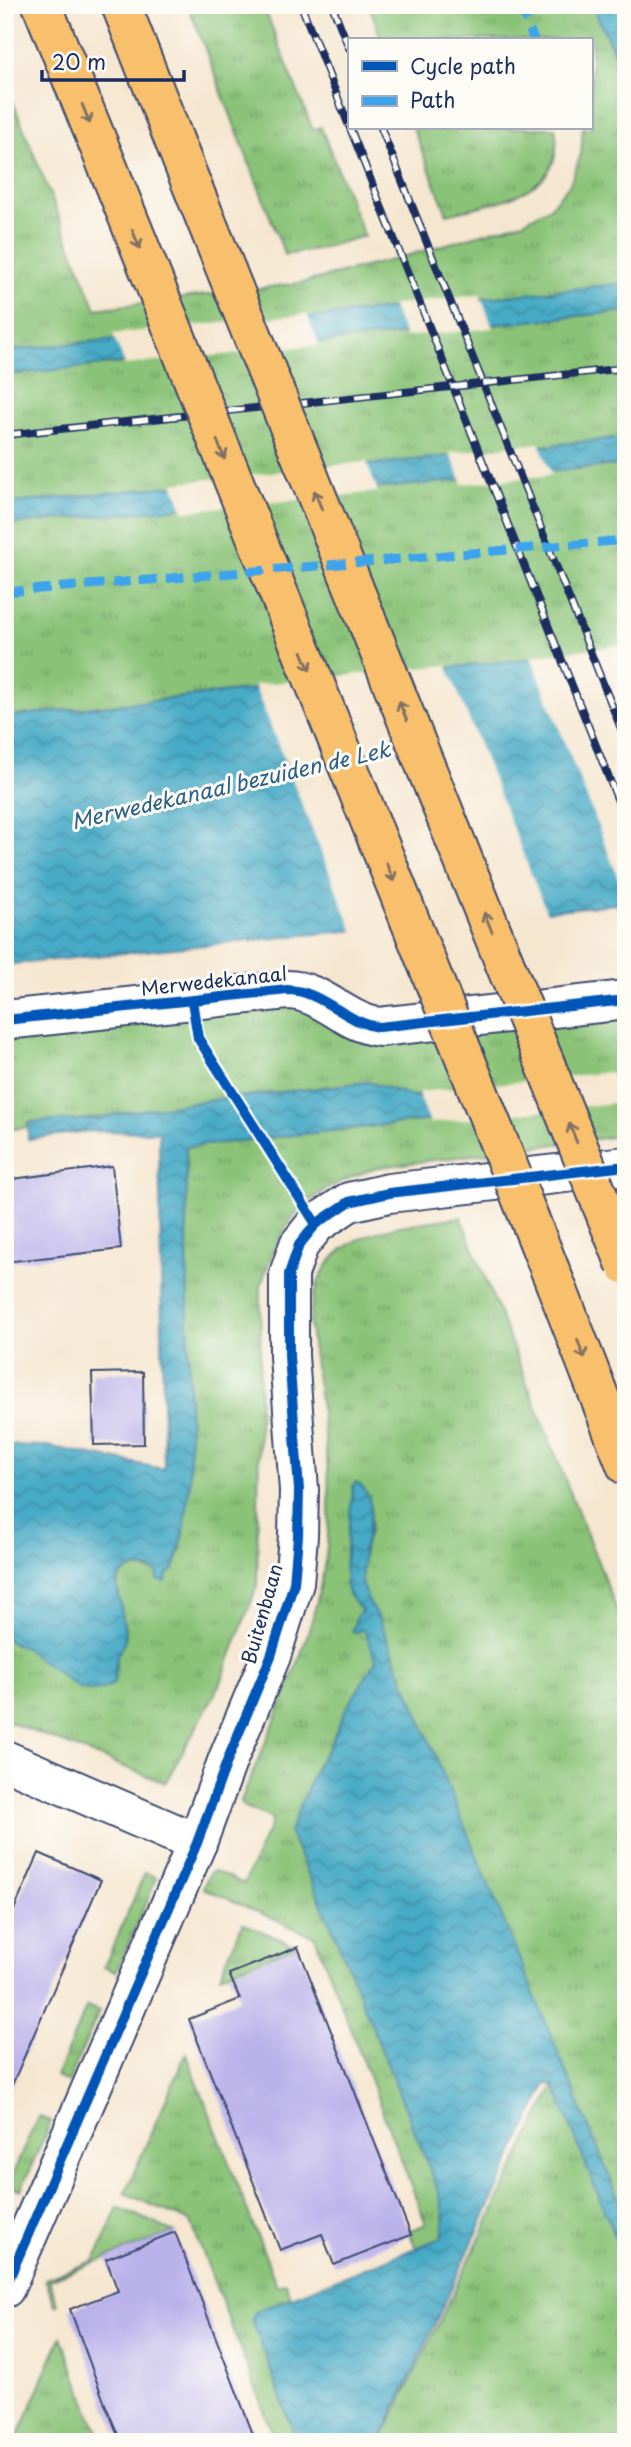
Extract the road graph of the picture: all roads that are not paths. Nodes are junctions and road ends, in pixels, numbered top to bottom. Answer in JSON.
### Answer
{"nodes":[{"id":1,"x":42,"y":5,"type":"edge"},
{"id":2,"x":121,"y":5,"type":"edge"},
{"id":3,"x":626,"y":1000,"type":"edge"},
{"id":4,"x":5,"y":1020,"type":"edge"},
{"id":5,"x":626,"y":1166,"type":"edge"},
{"id":6,"x":626,"y":1265,"type":"edge"},
{"id":7,"x":626,"y":1465,"type":"edge"},
{"id":8,"x":5,"y":1760,"type":"edge"},
{"id":9,"x":197,"y":1843,"type":"junction"},
{"id":10,"x":9,"y":2272,"type":"edge"}],
"edges":[{"from":1,"to":7,"type":"highway","one_way":true,"bridge":true},
{"from":6,"to":2,"type":"highway","one_way":true,"bridge":true},
{"from":3,"to":4,"type":"street","name":"Merwedekanaal"},
{"from":5,"to":9,"type":"street","name":"Buitenbaan"},
{"from":8,"to":9,"type":"street"},
{"from":9,"to":10,"type":"street","name":"Buitenbaan"}]}
